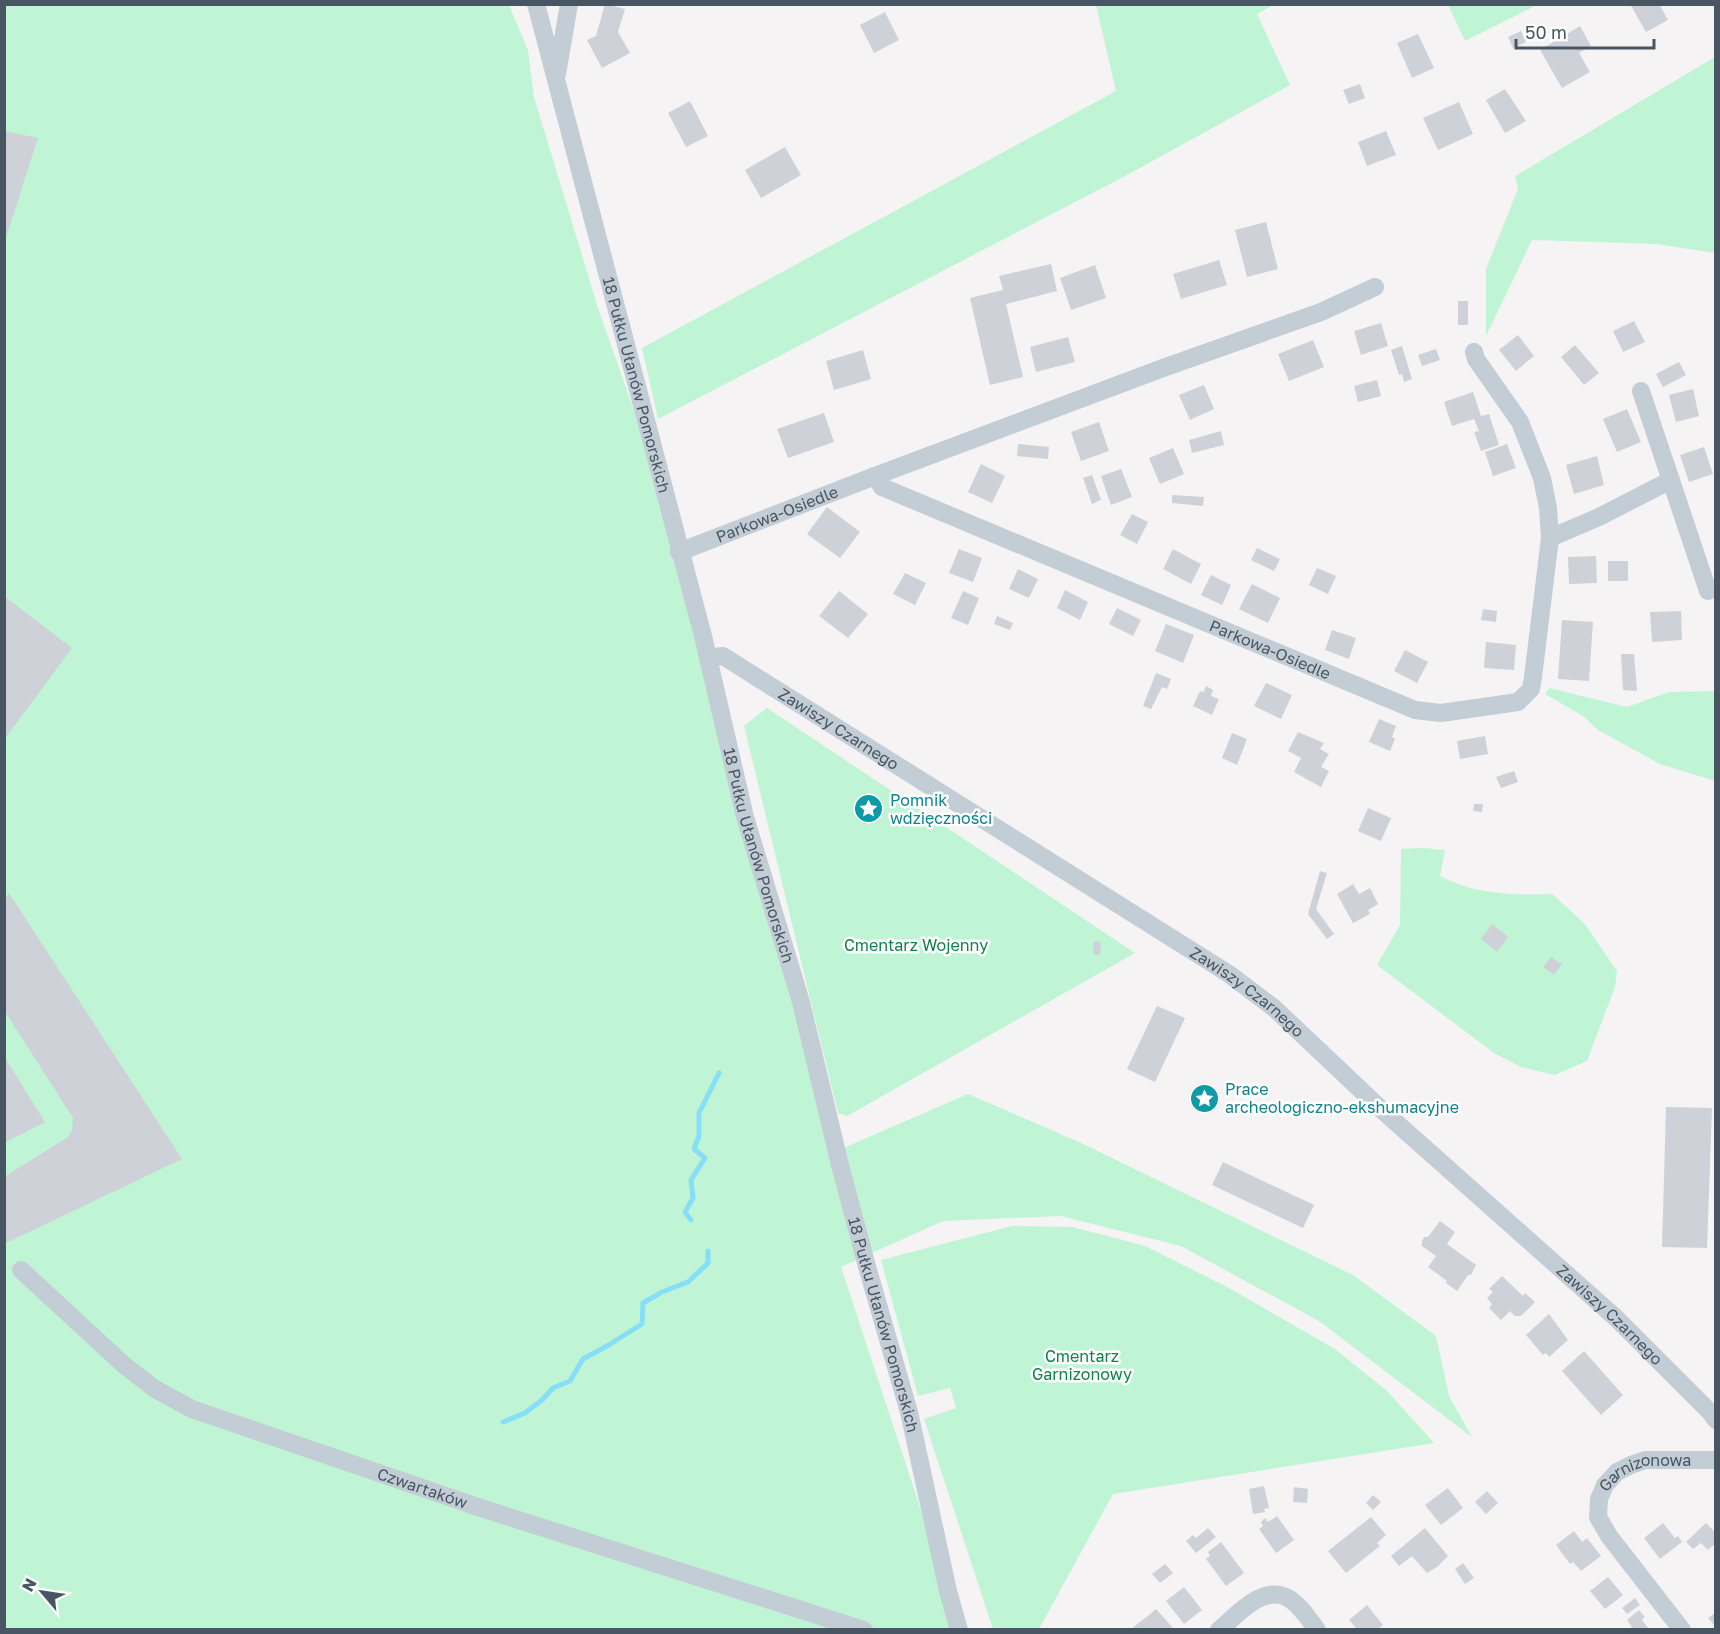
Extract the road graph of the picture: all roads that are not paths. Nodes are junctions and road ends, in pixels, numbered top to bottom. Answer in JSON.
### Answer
{"nodes":[{"id":1,"x":536,"y":4,"type":"edge"},
{"id":2,"x":569,"y":4,"type":"edge"},
{"id":3,"x":555,"y":81,"type":"junction"},
{"id":4,"x":1375,"y":287,"type":"dead end"},
{"id":5,"x":1474,"y":352,"type":"dead end"},
{"id":6,"x":1641,"y":390,"type":"dead end"},
{"id":7,"x":876,"y":476,"type":"junction"},
{"id":8,"x":1671,"y":480,"type":"junction"},
{"id":9,"x":1550,"y":538,"type":"junction"},
{"id":10,"x":679,"y":552,"type":"junction"},
{"id":11,"x":1708,"y":591,"type":"dead end"},
{"id":12,"x":708,"y":658,"type":"junction"},
{"id":13,"x":21,"y":1270,"type":"dead end"},
{"id":14,"x":1716,"y":1420,"type":"edge"},
{"id":15,"x":1716,"y":1460,"type":"edge"},
{"id":16,"x":864,"y":1629,"type":"edge"},
{"id":17,"x":959,"y":1629,"type":"edge"},
{"id":18,"x":1219,"y":1629,"type":"edge"},
{"id":19,"x":1317,"y":1629,"type":"edge"},
{"id":20,"x":1682,"y":1629,"type":"edge"}],
"edges":[{"from":1,"to":3,"type":"street","name":"18 Pułku Ułanów Pomorskich"},
{"from":2,"to":3,"type":"street"},
{"from":3,"to":10,"type":"street","name":"18 Pułku Ułanów Pomorskich"},
{"from":4,"to":7,"type":"street","name":"Parkowa-Osiedle"},
{"from":5,"to":9,"type":"street","name":"Parkowa-Osiedle"},
{"from":6,"to":8,"type":"street"},
{"from":7,"to":9,"type":"street","name":"Parkowa-Osiedle"},
{"from":7,"to":10,"type":"street","name":"Parkowa-Osiedle"},
{"from":8,"to":9,"type":"street"},
{"from":8,"to":11,"type":"street"},
{"from":10,"to":12,"type":"street","name":"18 Pułku Ułanów Pomorskich"},
{"from":12,"to":14,"type":"street","name":"Zawiszy Czarnego"},
{"from":12,"to":17,"type":"street","name":"18 Pułku Ułanów Pomorskich"},
{"from":13,"to":16,"type":"street","name":"Czwartaków"},
{"from":15,"to":20,"type":"street","name":"Garnizonowa"},
{"from":18,"to":19,"type":"street"}]}
